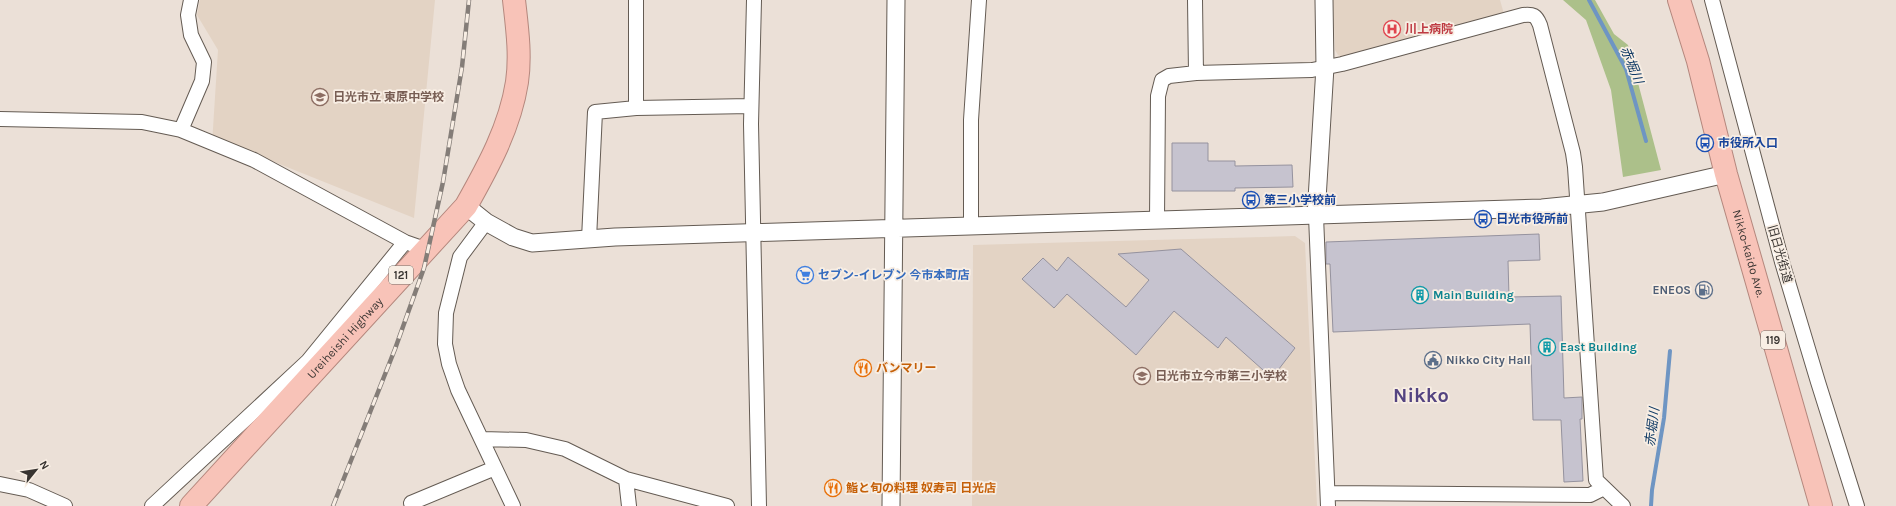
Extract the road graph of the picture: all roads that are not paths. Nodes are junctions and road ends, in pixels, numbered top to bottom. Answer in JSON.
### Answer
{"nodes":[{"id":1,"x":192,"y":0,"type":"edge"},
{"id":2,"x":514,"y":0,"type":"edge"},
{"id":3,"x":636,"y":0,"type":"edge"},
{"id":4,"x":754,"y":0,"type":"edge"},
{"id":5,"x":896,"y":0,"type":"edge"},
{"id":6,"x":979,"y":0,"type":"edge"},
{"id":7,"x":1195,"y":0,"type":"edge"},
{"id":8,"x":1324,"y":0,"type":"edge"},
{"id":9,"x":1679,"y":0,"type":"edge"},
{"id":10,"x":1712,"y":0,"type":"edge"},
{"id":11,"x":1325,"y":67,"type":"junction"},
{"id":12,"x":1196,"y":73,"type":"junction"},
{"id":13,"x":751,"y":106,"type":"junction"},
{"id":14,"x":636,"y":108,"type":"junction"},
{"id":15,"x":0,"y":119,"type":"edge"},
{"id":16,"x":181,"y":130,"type":"junction"},
{"id":17,"x":1726,"y":174,"type":"junction"},
{"id":18,"x":466,"y":206,"type":"junction"},
{"id":19,"x":1578,"y":206,"type":"junction"},
{"id":20,"x":1316,"y":216,"type":"junction"},
{"id":21,"x":1157,"y":219,"type":"junction"},
{"id":22,"x":486,"y":222,"type":"junction"},
{"id":23,"x":971,"y":227,"type":"junction"},
{"id":24,"x":894,"y":229,"type":"junction"},
{"id":25,"x":752,"y":232,"type":"junction"},
{"id":26,"x":589,"y":239,"type":"junction"},
{"id":27,"x":405,"y":242,"type":"junction"},
{"id":28,"x":425,"y":249,"type":"junction"},
{"id":29,"x":482,"y":439,"type":"junction"},
{"id":30,"x":495,"y":468,"type":"junction"},
{"id":31,"x":626,"y":479,"type":"junction"},
{"id":32,"x":0,"y":484,"type":"edge"},
{"id":33,"x":1604,"y":488,"type":"junction"},
{"id":34,"x":1328,"y":500,"type":"edge"},
{"id":35,"x":65,"y":506,"type":"edge"},
{"id":36,"x":152,"y":506,"type":"edge"},
{"id":37,"x":191,"y":506,"type":"edge"},
{"id":38,"x":412,"y":506,"type":"edge"},
{"id":39,"x":513,"y":506,"type":"edge"},
{"id":40,"x":629,"y":506,"type":"edge"},
{"id":41,"x":727,"y":506,"type":"edge"},
{"id":42,"x":759,"y":506,"type":"edge"},
{"id":43,"x":891,"y":506,"type":"edge"},
{"id":44,"x":1623,"y":506,"type":"edge"},
{"id":45,"x":1821,"y":506,"type":"edge"},
{"id":46,"x":1858,"y":506,"type":"edge"}],
"edges":[{"from":1,"to":16,"type":"street"},
{"from":2,"to":18,"type":"highway","name":"Ureiheishi Highway","number":"121"},
{"from":3,"to":14,"type":"street"},
{"from":4,"to":13,"type":"street"},
{"from":5,"to":24,"type":"street"},
{"from":6,"to":23,"type":"street"},
{"from":7,"to":12,"type":"street"},
{"from":8,"to":11,"type":"street"},
{"from":9,"to":17,"type":"highway","name":"Nikko-kaido Ave.","number":"119"},
{"from":10,"to":46,"type":"street","name":"旧日光街道"},
{"from":11,"to":12,"type":"street"},
{"from":11,"to":19,"type":"street"},
{"from":11,"to":20,"type":"street"},
{"from":12,"to":21,"type":"street"},
{"from":13,"to":14,"type":"street"},
{"from":13,"to":25,"type":"street"},
{"from":14,"to":26,"type":"street"},
{"from":15,"to":16,"type":"street"},
{"from":16,"to":27,"type":"street"},
{"from":17,"to":19,"type":"street"},
{"from":17,"to":45,"type":"highway","name":"Nikko-kaido Ave.","number":"119"},
{"from":18,"to":22,"type":"street"},
{"from":18,"to":28,"type":"highway","name":"Ureiheishi Highway","number":"121"},
{"from":19,"to":20,"type":"street"},
{"from":19,"to":33,"type":"street"},
{"from":20,"to":21,"type":"street"},
{"from":20,"to":34,"type":"street"},
{"from":21,"to":23,"type":"street"},
{"from":22,"to":26,"type":"street"},
{"from":22,"to":29,"type":"street"},
{"from":23,"to":24,"type":"street"},
{"from":24,"to":25,"type":"street"},
{"from":24,"to":43,"type":"street"},
{"from":25,"to":26,"type":"street"},
{"from":25,"to":42,"type":"street"},
{"from":27,"to":28,"type":"street"},
{"from":27,"to":36,"type":"street"},
{"from":28,"to":37,"type":"highway","name":"Ureiheishi Highway","number":"121"},
{"from":29,"to":30,"type":"street"},
{"from":29,"to":31,"type":"street"},
{"from":30,"to":38,"type":"street"},
{"from":30,"to":39,"type":"street"},
{"from":31,"to":40,"type":"street"},
{"from":31,"to":41,"type":"street"},
{"from":32,"to":35,"type":"street"},
{"from":33,"to":34,"type":"street"},
{"from":33,"to":44,"type":"street"}]}
